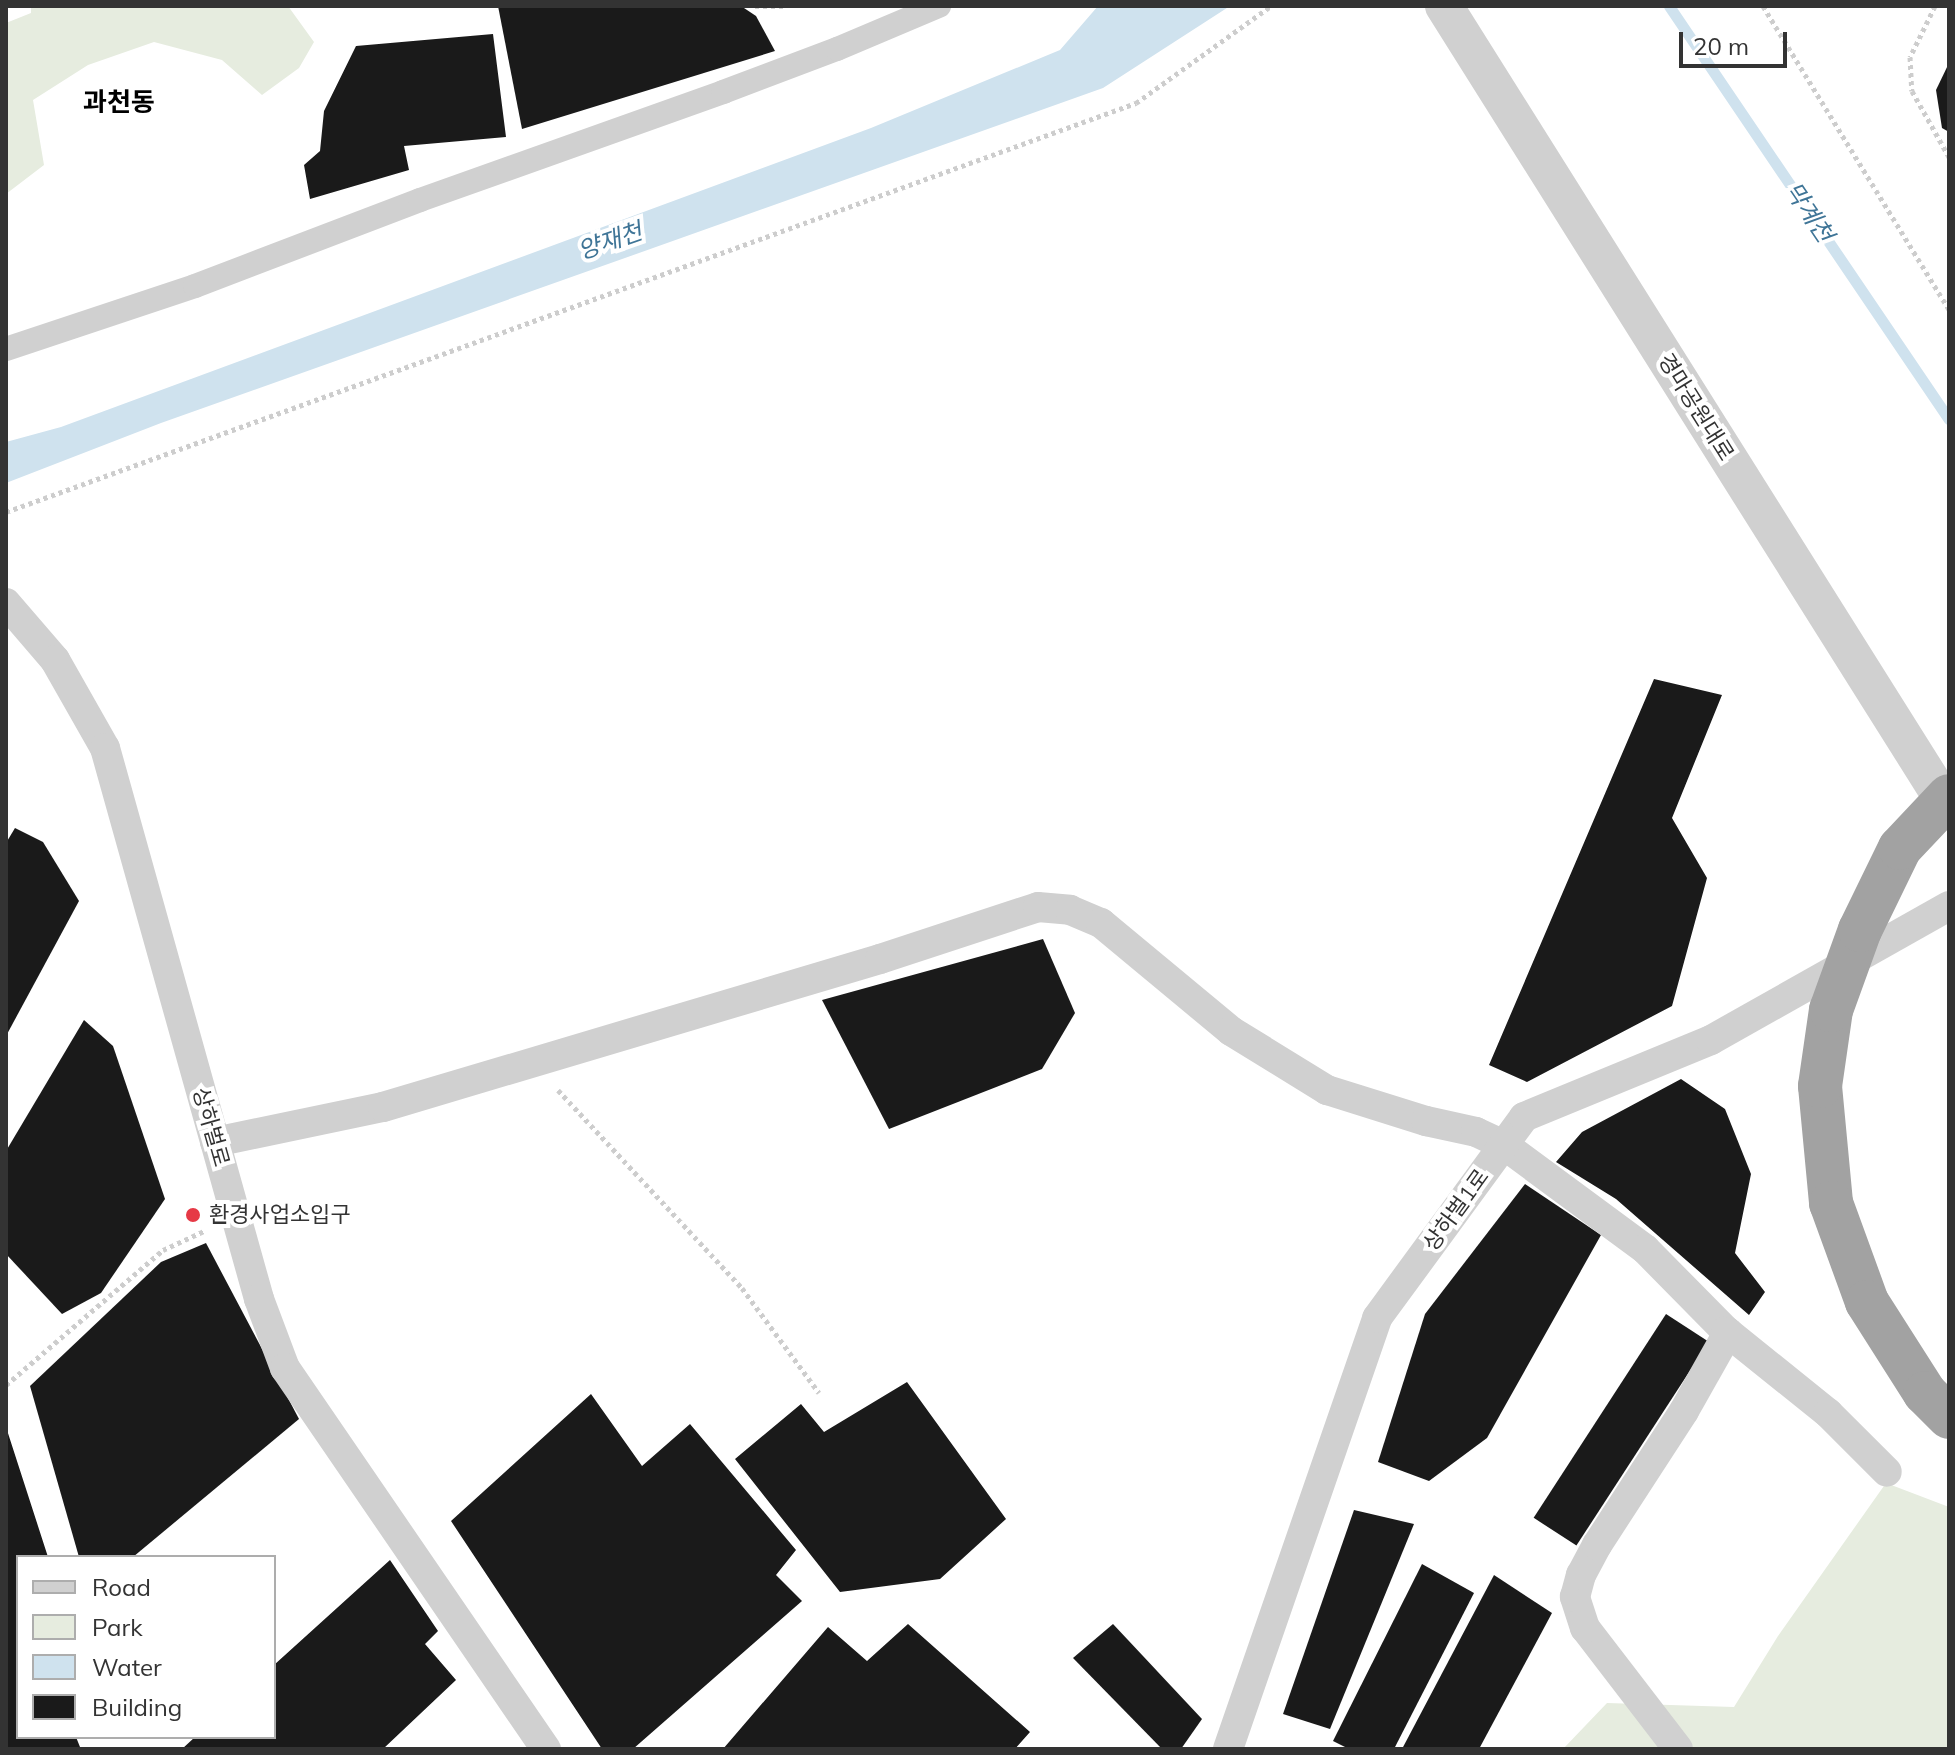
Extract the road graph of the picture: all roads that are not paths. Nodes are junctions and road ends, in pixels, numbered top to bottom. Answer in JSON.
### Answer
{"nodes":[{"id":1,"x":939,"y":6,"type":"edge"},
{"id":2,"x":1444,"y":6,"type":"edge"},
{"id":3,"x":6,"y":349,"type":"edge"},
{"id":4,"x":6,"y":603,"type":"edge"},
{"id":5,"x":1949,"y":796,"type":"edge"},
{"id":6,"x":1949,"y":809,"type":"edge"},
{"id":7,"x":1949,"y":906,"type":"edge"},
{"id":8,"x":215,"y":1142,"type":"junction"},
{"id":9,"x":1504,"y":1145,"type":"junction"},
{"id":10,"x":1728,"y":1333,"type":"junction"},
{"id":11,"x":1949,"y":1417,"type":"edge"},
{"id":12,"x":1887,"y":1472,"type":"dead end"},
{"id":13,"x":546,"y":1749,"type":"edge"},
{"id":14,"x":1228,"y":1749,"type":"edge"},
{"id":15,"x":1678,"y":1749,"type":"edge"}],
"edges":[{"from":1,"to":3,"type":"street"},
{"from":2,"to":6,"type":"street","name":"경마공원대로"},
{"from":4,"to":8,"type":"street","name":"상하벌로"},
{"from":5,"to":11,"type":"highway","bridge":true},
{"from":7,"to":9,"type":"street","name":"상하벌1로"},
{"from":8,"to":9,"type":"street"},
{"from":8,"to":13,"type":"street","name":"상하벌로"},
{"from":9,"to":10,"type":"street"},
{"from":9,"to":14,"type":"street","name":"상하벌1로"},
{"from":10,"to":12,"type":"street"},
{"from":10,"to":15,"type":"street"}]}
